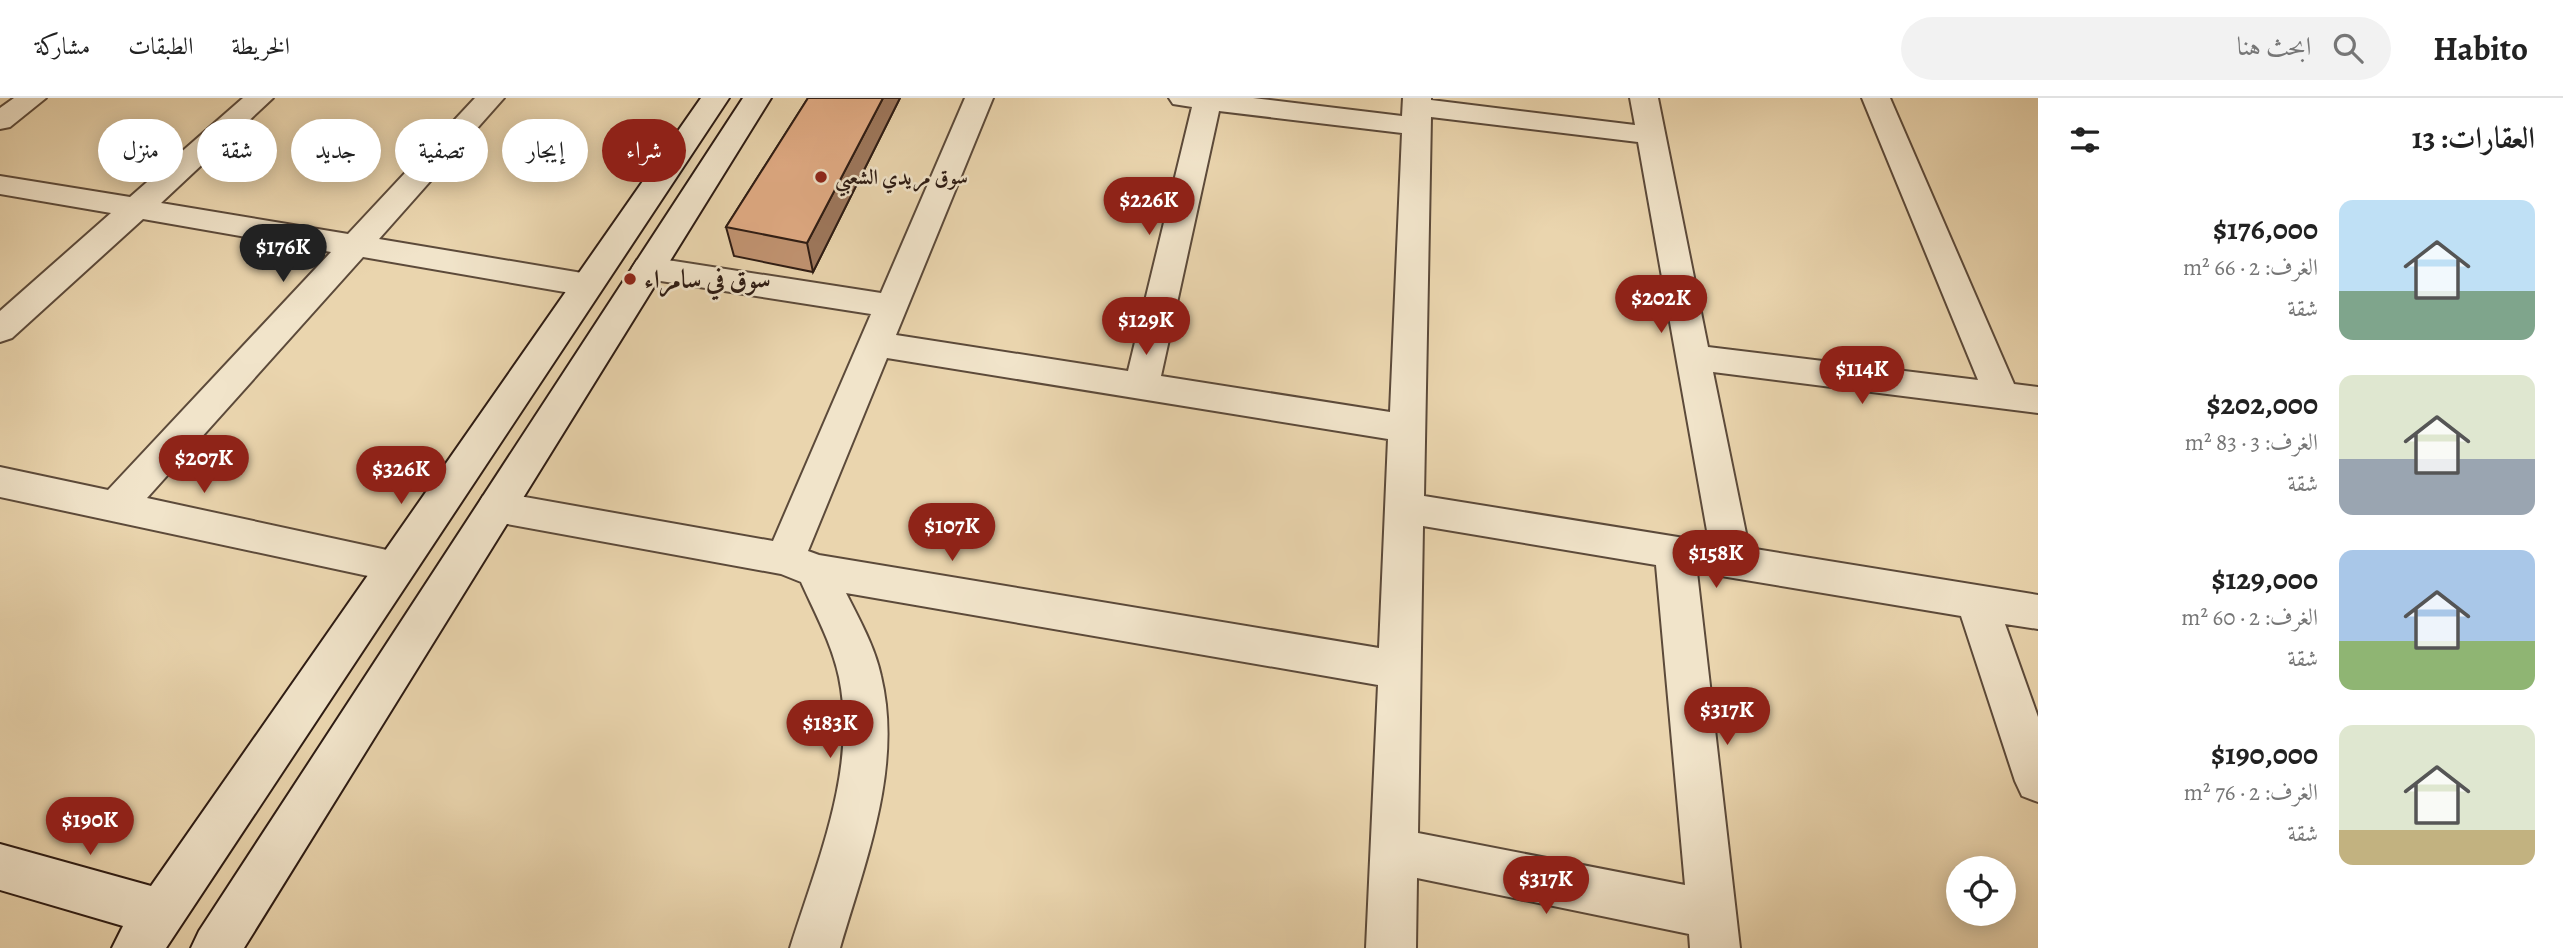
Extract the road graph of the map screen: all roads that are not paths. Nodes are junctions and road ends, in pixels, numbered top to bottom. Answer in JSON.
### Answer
{"nodes":[{"id":1,"x":32,"y":98,"type":"edge"},
{"id":2,"x":260,"y":98,"type":"edge"},
{"id":3,"x":490,"y":98,"type":"edge"},
{"id":4,"x":715,"y":98,"type":"edge"},
{"id":5,"x":757,"y":98,"type":"edge"},
{"id":6,"x":979,"y":98,"type":"edge"},
{"id":7,"x":1644,"y":98,"type":"edge"},
{"id":8,"x":1875,"y":98,"type":"edge"},
{"id":9,"x":1195,"y":99,"type":"edge"},
{"id":10,"x":1416,"y":110,"type":"edge"},
{"id":11,"x":0,"y":121,"type":"edge"},
{"id":12,"x":1651,"y":135,"type":"junction"},
{"id":13,"x":0,"y":185,"type":"edge"},
{"id":14,"x":136,"y":208,"type":"junction"},
{"id":15,"x":355,"y":246,"type":"junction"},
{"id":16,"x":648,"y":268,"type":"junction"},
{"id":17,"x":587,"y":285,"type":"junction"},
{"id":18,"x":891,"y":306,"type":"junction"},
{"id":19,"x":0,"y":330,"type":"edge"},
{"id":20,"x":876,"y":344,"type":"junction"},
{"id":21,"x":1693,"y":357,"type":"junction"},
{"id":22,"x":1142,"y":385,"type":"junction"},
{"id":23,"x":2002,"y":396,"type":"junction"},
{"id":24,"x":2038,"y":400,"type":"edge"},
{"id":25,"x":1407,"y":428,"type":"junction"},
{"id":26,"x":0,"y":482,"type":"edge"},
{"id":27,"x":116,"y":507,"type":"junction"},
{"id":28,"x":496,"y":507,"type":"junction"},
{"id":29,"x":1404,"y":508,"type":"junction"},
{"id":30,"x":1675,"y":553,"type":"junction"},
{"id":31,"x":1732,"y":562,"type":"junction"},
{"id":32,"x":801,"y":565,"type":"junction"},
{"id":33,"x":396,"y":566,"type":"junction"},
{"id":34,"x":1977,"y":602,"type":"junction"},
{"id":35,"x":2038,"y":612,"type":"edge"},
{"id":36,"x":1399,"y":670,"type":"junction"},
{"id":37,"x":2038,"y":781,"type":"edge"},
{"id":38,"x":1394,"y":851,"type":"junction"},
{"id":39,"x":0,"y":867,"type":"edge"},
{"id":40,"x":149,"y":930,"type":"edge"},
{"id":41,"x":1713,"y":931,"type":"edge"},
{"id":42,"x":216,"y":948,"type":"edge"},
{"id":43,"x":815,"y":948,"type":"edge"},
{"id":44,"x":1391,"y":948,"type":"edge"}],
"edges":[{"from":1,"to":11,"type":"street"},
{"from":2,"to":14,"type":"street"},
{"from":3,"to":15,"type":"street"},
{"from":4,"to":17,"type":"street"},
{"from":5,"to":16,"type":"street"},
{"from":6,"to":18,"type":"street"},
{"from":7,"to":12,"type":"street"},
{"from":8,"to":23,"type":"street"},
{"from":9,"to":10,"type":"street"},
{"from":9,"to":22,"type":"street"},
{"from":10,"to":12,"type":"street"},
{"from":10,"to":25,"type":"street"},
{"from":12,"to":21,"type":"street"},
{"from":13,"to":14,"type":"street"},
{"from":14,"to":15,"type":"street"},
{"from":14,"to":19,"type":"street"},
{"from":15,"to":17,"type":"street"},
{"from":15,"to":27,"type":"street"},
{"from":16,"to":18,"type":"street"},
{"from":16,"to":28,"type":"street"},
{"from":17,"to":33,"type":"street"},
{"from":18,"to":20,"type":"street"},
{"from":20,"to":22,"type":"street"},
{"from":20,"to":32,"type":"street"},
{"from":21,"to":23,"type":"street"},
{"from":21,"to":31,"type":"street"},
{"from":22,"to":25,"type":"street"},
{"from":23,"to":24,"type":"street"},
{"from":25,"to":29,"type":"street"},
{"from":26,"to":27,"type":"street"},
{"from":27,"to":33,"type":"street"},
{"from":28,"to":32,"type":"street"},
{"from":28,"to":42,"type":"street"},
{"from":29,"to":30,"type":"street"},
{"from":29,"to":36,"type":"street"},
{"from":30,"to":31,"type":"street"},
{"from":30,"to":41,"type":"street"},
{"from":31,"to":34,"type":"street"},
{"from":32,"to":36,"type":"street"},
{"from":32,"to":43,"type":"street"},
{"from":33,"to":40,"type":"street"},
{"from":34,"to":35,"type":"street"},
{"from":34,"to":37,"type":"street"},
{"from":36,"to":38,"type":"street"},
{"from":38,"to":41,"type":"street"},
{"from":38,"to":44,"type":"street"},
{"from":39,"to":40,"type":"street"}]}
